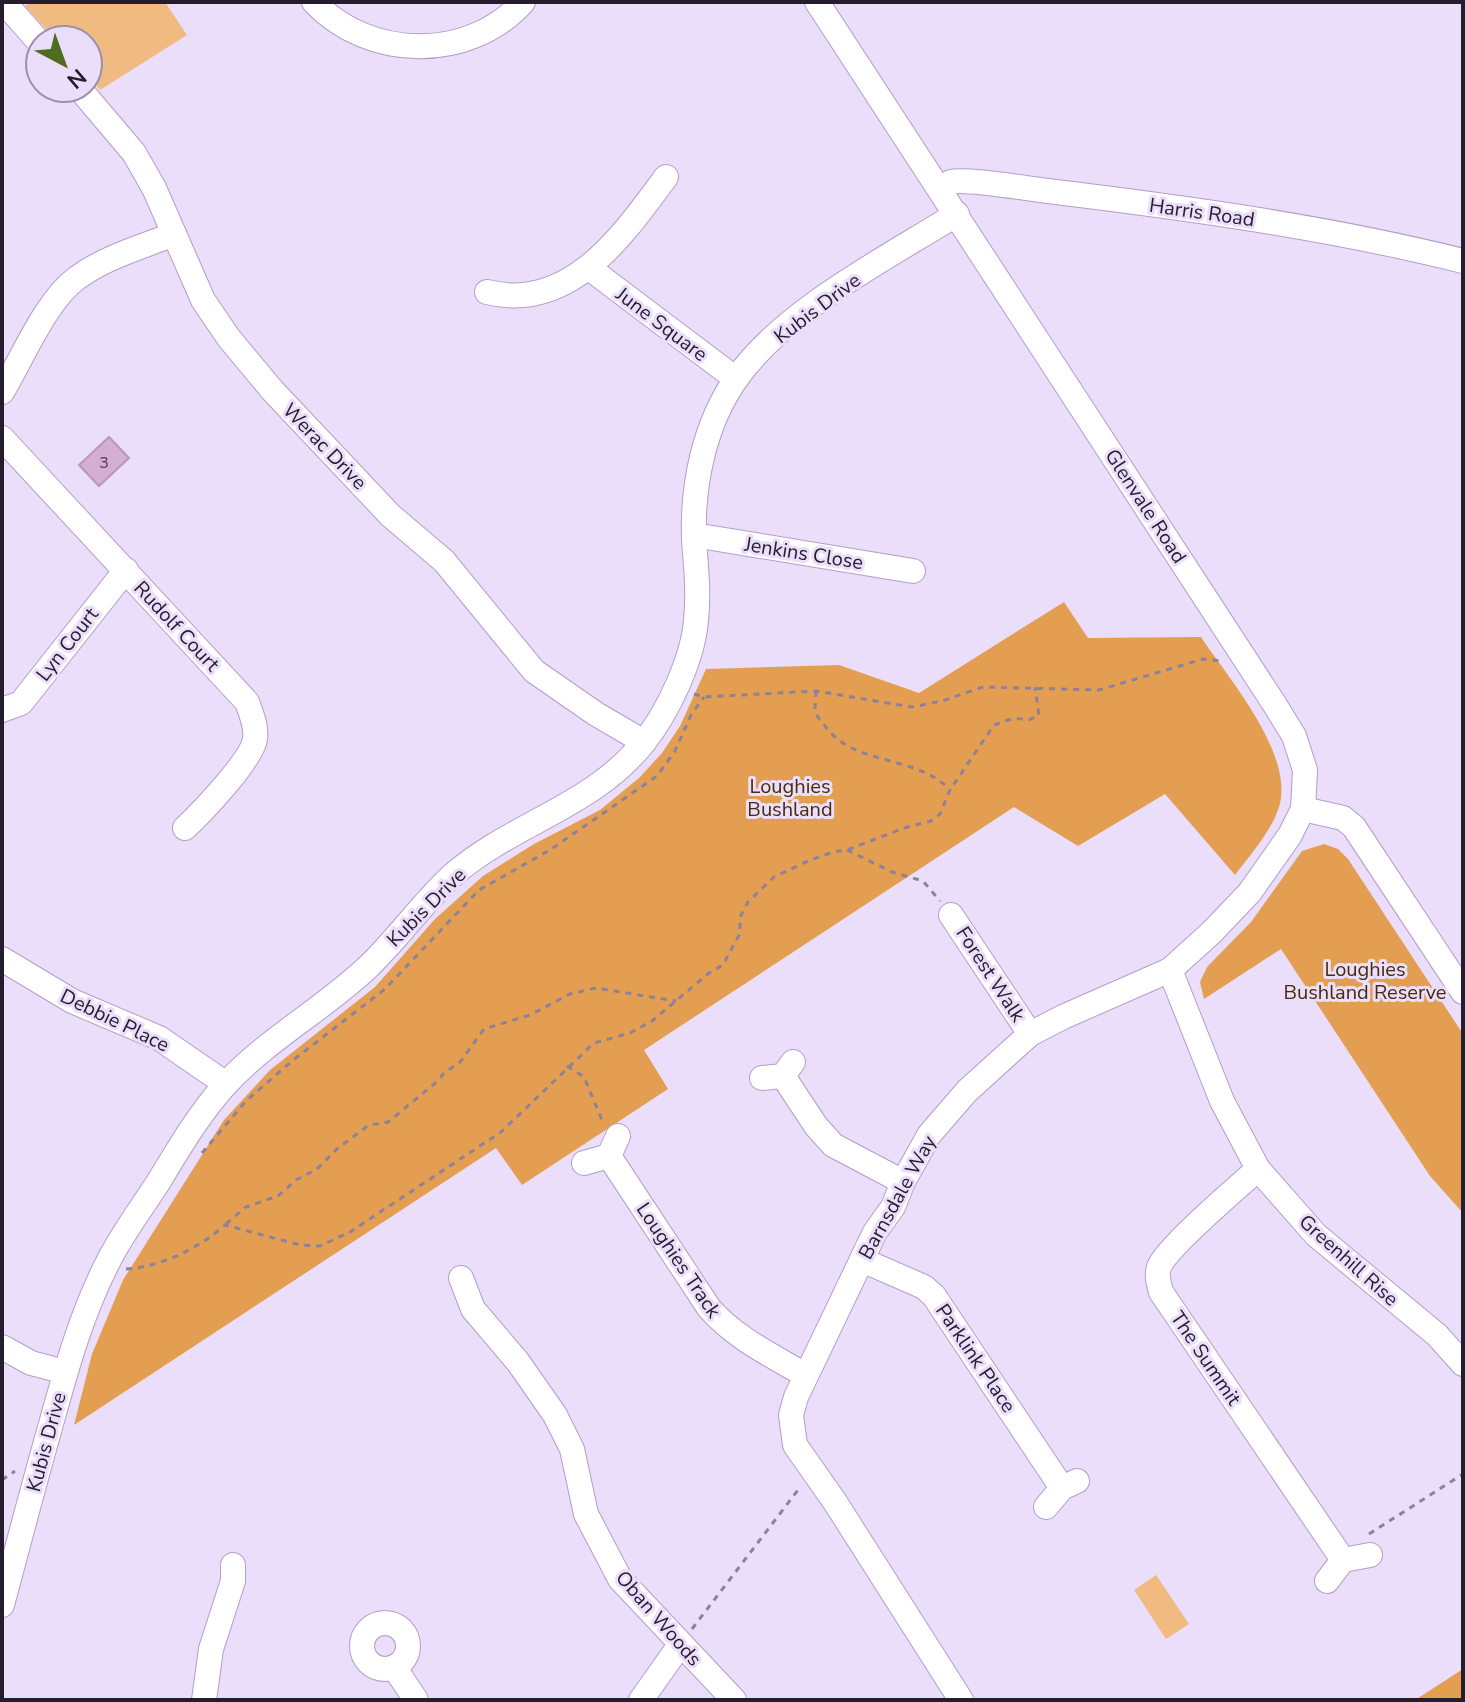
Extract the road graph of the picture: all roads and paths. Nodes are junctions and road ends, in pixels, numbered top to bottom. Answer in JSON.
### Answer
{"nodes":[{"id":1,"x":4,"y":2,"type":"edge"},
{"id":2,"x":314,"y":2,"type":"edge"},
{"id":3,"x":523,"y":2,"type":"edge"},
{"id":4,"x":817,"y":2,"type":"edge"},
{"id":5,"x":24,"y":25,"type":"edge"},
{"id":6,"x":93,"y":104,"type":"edge"},
{"id":7,"x":666,"y":177,"type":"dead end"},
{"id":8,"x":941,"y":189,"type":"junction"},
{"id":9,"x":957,"y":214,"type":"junction"},
{"id":10,"x":174,"y":234,"type":"junction"},
{"id":11,"x":1463,"y":261,"type":"edge"},
{"id":12,"x":589,"y":268,"type":"junction"},
{"id":13,"x":487,"y":292,"type":"dead end"},
{"id":14,"x":736,"y":379,"type":"junction"},
{"id":15,"x":2,"y":392,"type":"edge"},
{"id":16,"x":2,"y":438,"type":"edge"},
{"id":17,"x":694,"y":535,"type":"junction"},
{"id":18,"x":126,"y":570,"type":"junction"},
{"id":19,"x":913,"y":571,"type":"dead end"},
{"id":20,"x":1248,"y":664,"type":"junction"},
{"id":21,"x":1035,"y":687,"type":"junction"},
{"id":22,"x":816,"y":691,"type":"junction"},
{"id":23,"x":2,"y":710,"type":"edge"},
{"id":24,"x":644,"y":742,"type":"junction"},
{"id":25,"x":950,"y":790,"type":"junction"},
{"id":26,"x":1303,"y":809,"type":"junction"},
{"id":27,"x":185,"y":828,"type":"dead end"},
{"id":28,"x":847,"y":850,"type":"junction"},
{"id":29,"x":949,"y":911,"type":"joint"},
{"id":30,"x":2,"y":959,"type":"edge"},
{"id":31,"x":1170,"y":970,"type":"junction"},
{"id":32,"x":1463,"y":992,"type":"edge"},
{"id":33,"x":676,"y":1001,"type":"junction"},
{"id":34,"x":1030,"y":1034,"type":"junction"},
{"id":35,"x":567,"y":1066,"type":"junction"},
{"id":36,"x":779,"y":1072,"type":"dead end"},
{"id":37,"x":226,"y":1084,"type":"junction"},
{"id":38,"x":613,"y":1146,"type":"junction"},
{"id":39,"x":200,"y":1155,"type":"dead end"},
{"id":40,"x":584,"y":1163,"type":"dead end"},
{"id":41,"x":1258,"y":1169,"type":"junction"},
{"id":42,"x":903,"y":1182,"type":"junction"},
{"id":43,"x":225,"y":1225,"type":"junction"},
{"id":44,"x":134,"y":1256,"type":"dead end"},
{"id":45,"x":862,"y":1260,"type":"junction"},
{"id":46,"x":118,"y":1270,"type":"junction"},
{"id":47,"x":461,"y":1278,"type":"dead end"},
{"id":48,"x":2,"y":1347,"type":"edge"},
{"id":49,"x":1463,"y":1364,"type":"edge"},
{"id":50,"x":65,"y":1372,"type":"junction"},
{"id":51,"x":805,"y":1375,"type":"junction"},
{"id":52,"x":813,"y":1471,"type":"junction"},
{"id":53,"x":1463,"y":1474,"type":"edge"},
{"id":54,"x":1046,"y":1507,"type":"dead end"},
{"id":55,"x":1370,"y":1555,"type":"dead end"},
{"id":56,"x":1341,"y":1557,"type":"junction"},
{"id":57,"x":233,"y":1565,"type":"dead end"},
{"id":58,"x":1327,"y":1581,"type":"dead end"},
{"id":59,"x":2,"y":1605,"type":"edge"},
{"id":60,"x":680,"y":1645,"type":"junction"},
{"id":61,"x":394,"y":1667,"type":"dead end"},
{"id":62,"x":204,"y":1700,"type":"edge"},
{"id":63,"x":416,"y":1700,"type":"edge"},
{"id":64,"x":641,"y":1700,"type":"edge"},
{"id":65,"x":734,"y":1700,"type":"edge"},
{"id":66,"x":961,"y":1700,"type":"edge"}],
"edges":[{"from":1,"to":5,"type":"street"},
{"from":2,"to":3,"type":"street"},
{"from":4,"to":8,"type":"street","name":"Glenvale Road"},
{"from":6,"to":10,"type":"street","name":"Werac Drive"},
{"from":7,"to":12,"type":"street"},
{"from":8,"to":9,"type":"street","name":"Glenvale Road"},
{"from":8,"to":11,"type":"street","name":"Harris Road"},
{"from":9,"to":14,"type":"street","name":"Kubis Drive"},
{"from":9,"to":20,"type":"street","name":"Glenvale Road"},
{"from":10,"to":15,"type":"street"},
{"from":10,"to":24,"type":"street","name":"Werac Drive"},
{"from":12,"to":13,"type":"street"},
{"from":12,"to":14,"type":"street","name":"June Square"},
{"from":14,"to":17,"type":"street","name":"Kubis Drive"},
{"from":16,"to":18,"type":"street","name":"Rudolf Court"},
{"from":17,"to":19,"type":"street","name":"Jenkins Close"},
{"from":17,"to":24,"type":"street","name":"Kubis Drive"},
{"from":18,"to":23,"type":"street","name":"Lyn Court"},
{"from":18,"to":27,"type":"street","name":"Rudolf Court"},
{"from":20,"to":21,"type":"path"},
{"from":20,"to":26,"type":"street","name":"Glenvale Road"},
{"from":21,"to":22,"type":"path"},
{"from":21,"to":25,"type":"path"},
{"from":22,"to":25,"type":"path"},
{"from":22,"to":39,"type":"path"},
{"from":24,"to":37,"type":"street","name":"Kubis Drive"},
{"from":25,"to":28,"type":"path"},
{"from":26,"to":31,"type":"street","name":"Barnsdale Way"},
{"from":26,"to":32,"type":"street"},
{"from":28,"to":29,"type":"path"},
{"from":28,"to":33,"type":"path"},
{"from":29,"to":34,"type":"street","name":"Forest Walk"},
{"from":30,"to":37,"type":"street","name":"Debbie Place"},
{"from":31,"to":34,"type":"street","name":"Barnsdale Way"},
{"from":31,"to":41,"type":"street","name":"Greenhill Rise"},
{"from":33,"to":35,"type":"path"},
{"from":33,"to":43,"type":"path"},
{"from":34,"to":42,"type":"street","name":"Barnsdale Way"},
{"from":35,"to":38,"type":"path"},
{"from":35,"to":43,"type":"path"},
{"from":36,"to":42,"type":"street"},
{"from":37,"to":46,"type":"street","name":"Kubis Drive"},
{"from":38,"to":40,"type":"street"},
{"from":38,"to":51,"type":"street","name":"Loughies Track"},
{"from":41,"to":49,"type":"street","name":"Greenhill Rise"},
{"from":41,"to":56,"type":"street","name":"The Summit"},
{"from":42,"to":45,"type":"street","name":"Barnsdale Way"},
{"from":43,"to":46,"type":"path"},
{"from":44,"to":46,"type":"path"},
{"from":45,"to":51,"type":"street","name":"Barnsdale Way"},
{"from":45,"to":54,"type":"street","name":"Parklink Place"},
{"from":46,"to":50,"type":"street","name":"Kubis Drive"},
{"from":47,"to":60,"type":"street","name":"Oban Woods"},
{"from":48,"to":50,"type":"street"},
{"from":50,"to":59,"type":"street","name":"Kubis Drive"},
{"from":51,"to":52,"type":"street","name":"Barnsdale Way"},
{"from":52,"to":60,"type":"path"},
{"from":52,"to":66,"type":"street","name":"Barnsdale Way"},
{"from":53,"to":56,"type":"path"},
{"from":55,"to":56,"type":"street"},
{"from":56,"to":58,"type":"street"},
{"from":57,"to":62,"type":"street"},
{"from":60,"to":64,"type":"street"},
{"from":60,"to":65,"type":"street","name":"Oban Woods"},
{"from":61,"to":63,"type":"street"}]}
